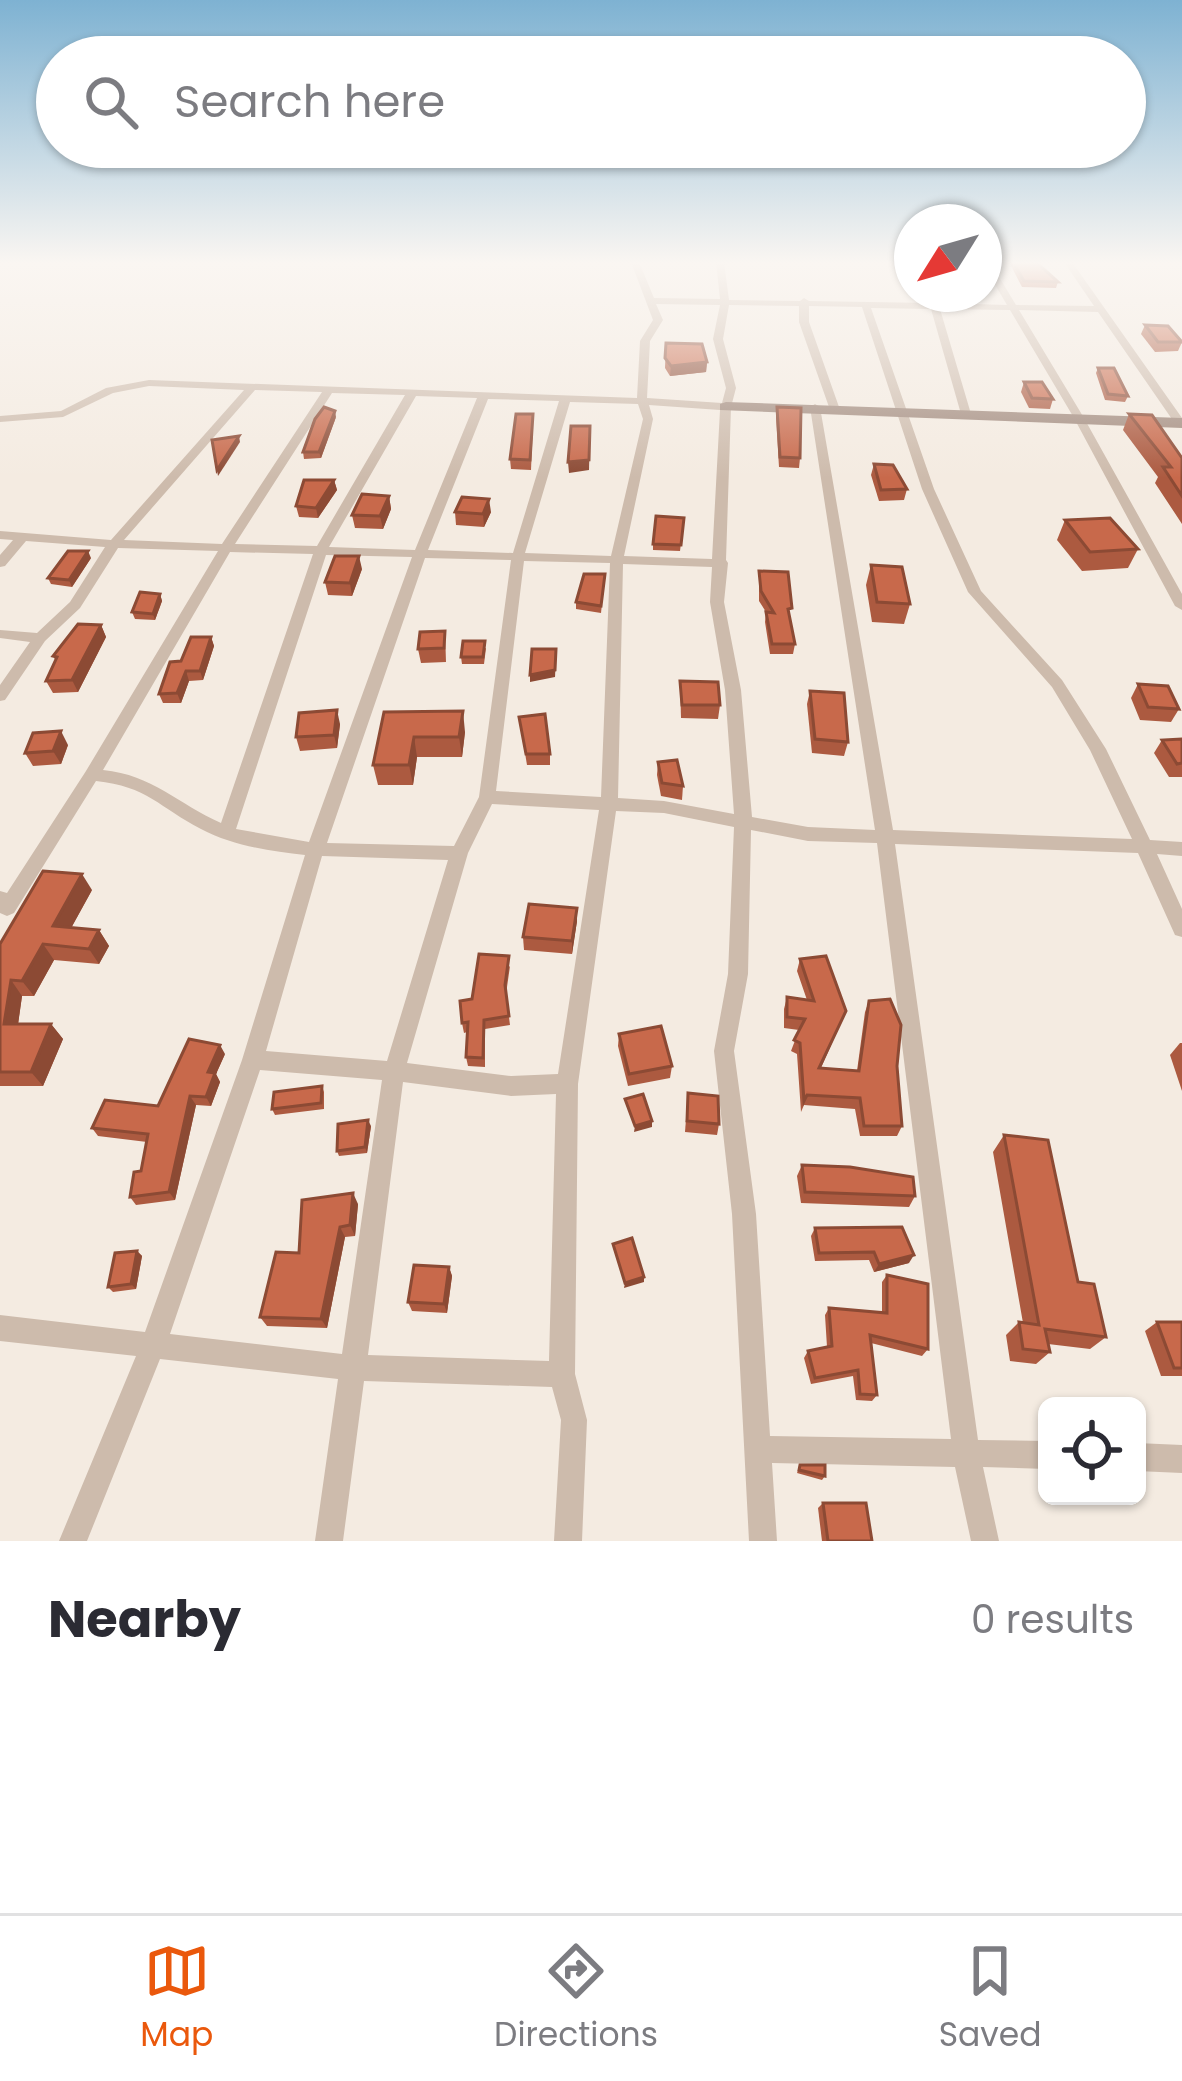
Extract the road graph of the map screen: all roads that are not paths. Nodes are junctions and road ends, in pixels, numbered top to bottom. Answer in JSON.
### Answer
{"nodes":[{"id":1,"x":649,"y":334,"type":"edge"},
{"id":2,"x":719,"y":334,"type":"edge"},
{"id":3,"x":807,"y":334,"type":"edge"},
{"id":4,"x":876,"y":334,"type":"edge"},
{"id":5,"x":943,"y":334,"type":"edge"},
{"id":6,"x":1027,"y":334,"type":"edge"},
{"id":7,"x":1118,"y":334,"type":"edge"},
{"id":8,"x":252,"y":386,"type":"junction"},
{"id":9,"x":329,"y":390,"type":"junction"},
{"id":10,"x":412,"y":393,"type":"junction"},
{"id":11,"x":484,"y":395,"type":"junction"},
{"id":12,"x":566,"y":398,"type":"junction"},
{"id":13,"x":642,"y":401,"type":"junction"},
{"id":14,"x":726,"y":407,"type":"junction"},
{"id":15,"x":825,"y":407,"type":"junction"},
{"id":16,"x":904,"y":411,"type":"junction"},
{"id":17,"x":966,"y":413,"type":"junction"},
{"id":18,"x":1079,"y":418,"type":"junction"},
{"id":19,"x":0,"y":419,"type":"edge"},
{"id":20,"x":1149,"y":422,"type":"junction"},
{"id":21,"x":1181,"y":423,"type":"edge"},
{"id":22,"x":1160,"y":438,"type":"edge"},
{"id":23,"x":0,"y":535,"type":"edge"},
{"id":24,"x":23,"y":537,"type":"junction"},
{"id":25,"x":114,"y":544,"type":"junction"},
{"id":26,"x":226,"y":548,"type":"junction"},
{"id":27,"x":321,"y":550,"type":"junction"},
{"id":28,"x":420,"y":554,"type":"junction"},
{"id":29,"x":518,"y":556,"type":"junction"},
{"id":30,"x":617,"y":559,"type":"junction"},
{"id":31,"x":0,"y":563,"type":"edge"},
{"id":32,"x":721,"y":563,"type":"junction"},
{"id":33,"x":1182,"y":605,"type":"edge"},
{"id":34,"x":0,"y":634,"type":"edge"},
{"id":35,"x":40,"y":638,"type":"junction"},
{"id":36,"x":0,"y":696,"type":"edge"},
{"id":37,"x":92,"y":775,"type":"junction"},
{"id":38,"x":487,"y":797,"type":"junction"},
{"id":39,"x":610,"y":803,"type":"junction"},
{"id":40,"x":743,"y":822,"type":"junction"},
{"id":41,"x":226,"y":833,"type":"junction"},
{"id":42,"x":885,"y":837,"type":"junction"},
{"id":43,"x":1144,"y":846,"type":"junction"},
{"id":44,"x":316,"y":848,"type":"junction"},
{"id":45,"x":1182,"y":849,"type":"edge"},
{"id":46,"x":459,"y":854,"type":"junction"},
{"id":47,"x":2,"y":910,"type":"edge"},
{"id":48,"x":1182,"y":929,"type":"edge"},
{"id":49,"x":253,"y":1060,"type":"junction"},
{"id":50,"x":394,"y":1071,"type":"junction"},
{"id":51,"x":567,"y":1084,"type":"junction"},
{"id":52,"x":0,"y":1328,"type":"edge"},
{"id":53,"x":153,"y":1345,"type":"junction"},
{"id":54,"x":355,"y":1368,"type":"junction"},
{"id":55,"x":562,"y":1374,"type":"junction"},
{"id":56,"x":761,"y":1449,"type":"junction"},
{"id":57,"x":966,"y":1452,"type":"junction"},
{"id":58,"x":1038,"y":1454,"type":"edge"},
{"id":59,"x":1146,"y":1457,"type":"edge"},
{"id":60,"x":1182,"y":1459,"type":"edge"},
{"id":61,"x":73,"y":1541,"type":"edge"},
{"id":62,"x":329,"y":1541,"type":"edge"},
{"id":63,"x":568,"y":1541,"type":"edge"},
{"id":64,"x":763,"y":1541,"type":"edge"},
{"id":65,"x":985,"y":1541,"type":"edge"}],
"edges":[{"from":1,"to":13,"type":"street"},
{"from":2,"to":14,"type":"street"},
{"from":3,"to":15,"type":"street"},
{"from":4,"to":16,"type":"street"},
{"from":5,"to":17,"type":"street"},
{"from":6,"to":18,"type":"street"},
{"from":7,"to":21,"type":"street"},
{"from":8,"to":9,"type":"street"},
{"from":8,"to":19,"type":"street"},
{"from":8,"to":25,"type":"street"},
{"from":9,"to":10,"type":"street"},
{"from":9,"to":26,"type":"street"},
{"from":10,"to":11,"type":"street"},
{"from":10,"to":27,"type":"street"},
{"from":11,"to":12,"type":"street"},
{"from":11,"to":28,"type":"street"},
{"from":12,"to":13,"type":"street"},
{"from":12,"to":29,"type":"street"},
{"from":13,"to":14,"type":"street"},
{"from":13,"to":30,"type":"street"},
{"from":14,"to":15,"type":"street"},
{"from":14,"to":32,"type":"street"},
{"from":15,"to":16,"type":"street"},
{"from":15,"to":42,"type":"street"},
{"from":16,"to":17,"type":"street"},
{"from":16,"to":43,"type":"street"},
{"from":17,"to":18,"type":"street"},
{"from":18,"to":20,"type":"street"},
{"from":18,"to":33,"type":"street"},
{"from":20,"to":21,"type":"street"},
{"from":20,"to":22,"type":"street"},
{"from":23,"to":24,"type":"street"},
{"from":24,"to":25,"type":"street"},
{"from":24,"to":31,"type":"street"},
{"from":25,"to":26,"type":"street"},
{"from":25,"to":35,"type":"street"},
{"from":26,"to":27,"type":"street"},
{"from":26,"to":37,"type":"street"},
{"from":27,"to":28,"type":"street"},
{"from":27,"to":41,"type":"street"},
{"from":28,"to":29,"type":"street"},
{"from":28,"to":44,"type":"street"},
{"from":29,"to":30,"type":"street"},
{"from":29,"to":38,"type":"street"},
{"from":30,"to":32,"type":"street"},
{"from":30,"to":39,"type":"street"},
{"from":32,"to":40,"type":"street"},
{"from":34,"to":35,"type":"street"},
{"from":35,"to":36,"type":"street"},
{"from":37,"to":41,"type":"street"},
{"from":37,"to":47,"type":"street"},
{"from":38,"to":39,"type":"street"},
{"from":38,"to":46,"type":"street"},
{"from":39,"to":40,"type":"street"},
{"from":39,"to":51,"type":"street"},
{"from":40,"to":42,"type":"street"},
{"from":40,"to":56,"type":"street"},
{"from":41,"to":44,"type":"street"},
{"from":42,"to":43,"type":"street"},
{"from":42,"to":57,"type":"street"},
{"from":43,"to":45,"type":"street"},
{"from":43,"to":48,"type":"street"},
{"from":44,"to":46,"type":"street"},
{"from":44,"to":49,"type":"street"},
{"from":46,"to":50,"type":"street"},
{"from":49,"to":50,"type":"street"},
{"from":49,"to":53,"type":"street"},
{"from":50,"to":51,"type":"street"},
{"from":50,"to":54,"type":"street"},
{"from":51,"to":55,"type":"street"},
{"from":52,"to":53,"type":"street"},
{"from":53,"to":54,"type":"street"},
{"from":53,"to":61,"type":"street"},
{"from":54,"to":55,"type":"street"},
{"from":54,"to":62,"type":"street"},
{"from":55,"to":63,"type":"street"},
{"from":56,"to":57,"type":"street"},
{"from":56,"to":64,"type":"street"},
{"from":57,"to":58,"type":"street"},
{"from":57,"to":65,"type":"street"},
{"from":59,"to":60,"type":"street"}]}
